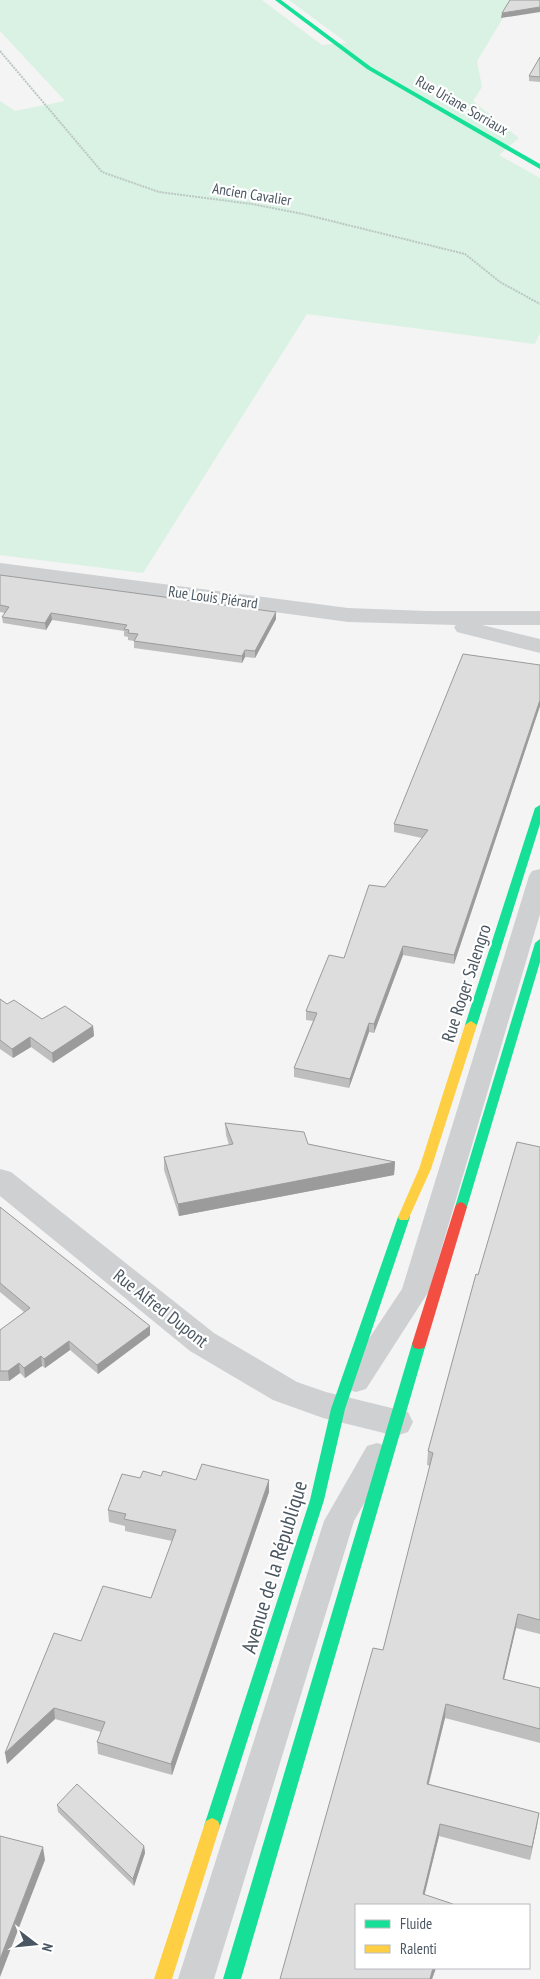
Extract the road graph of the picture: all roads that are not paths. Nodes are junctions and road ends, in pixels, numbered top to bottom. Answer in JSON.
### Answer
{"nodes":[{"id":1,"x":278,"y":0,"type":"edge"},
{"id":2,"x":536,"y":161,"type":"edge"},
{"id":3,"x":0,"y":569,"type":"edge"},
{"id":4,"x":427,"y":618,"type":"junction"},
{"id":5,"x":540,"y":618,"type":"edge"},
{"id":6,"x":540,"y":646,"type":"edge"},
{"id":7,"x":540,"y":808,"type":"edge"},
{"id":8,"x":540,"y":876,"type":"edge"},
{"id":9,"x":540,"y":943,"type":"edge"},
{"id":10,"x":425,"y":1169,"type":"joint"},
{"id":11,"x":0,"y":1180,"type":"edge"},
{"id":12,"x":338,"y":1408,"type":"junction"},
{"id":13,"x":396,"y":1422,"type":"junction"},
{"id":14,"x":163,"y":1979,"type":"edge"},
{"id":15,"x":196,"y":1979,"type":"edge"},
{"id":16,"x":232,"y":1979,"type":"edge"}],
"edges":[{"from":1,"to":2,"type":"main road","name":"Rue Uriane Sorriaux"},
{"from":3,"to":4,"type":"street","name":"Rue Louis Piérard"},
{"from":4,"to":5,"type":"street","name":"Rue Louis Piérard"},
{"from":4,"to":6,"type":"street","name":"Rue Louis Piérard"},
{"from":7,"to":10,"type":"main road","name":"Rue Roger Salengro"},
{"from":8,"to":12,"type":"lane"},
{"from":9,"to":13,"type":"main road"},
{"from":10,"to":12,"type":"main road","name":"Avenue de la République"},
{"from":11,"to":12,"type":"street","name":"Rue Alfred Dupont"},
{"from":12,"to":13,"type":"street","name":"Rue Alfred Dupont"},
{"from":12,"to":14,"type":"main road","name":"Avenue de la République"},
{"from":13,"to":15,"type":"lane"},
{"from":13,"to":16,"type":"main road"}]}
